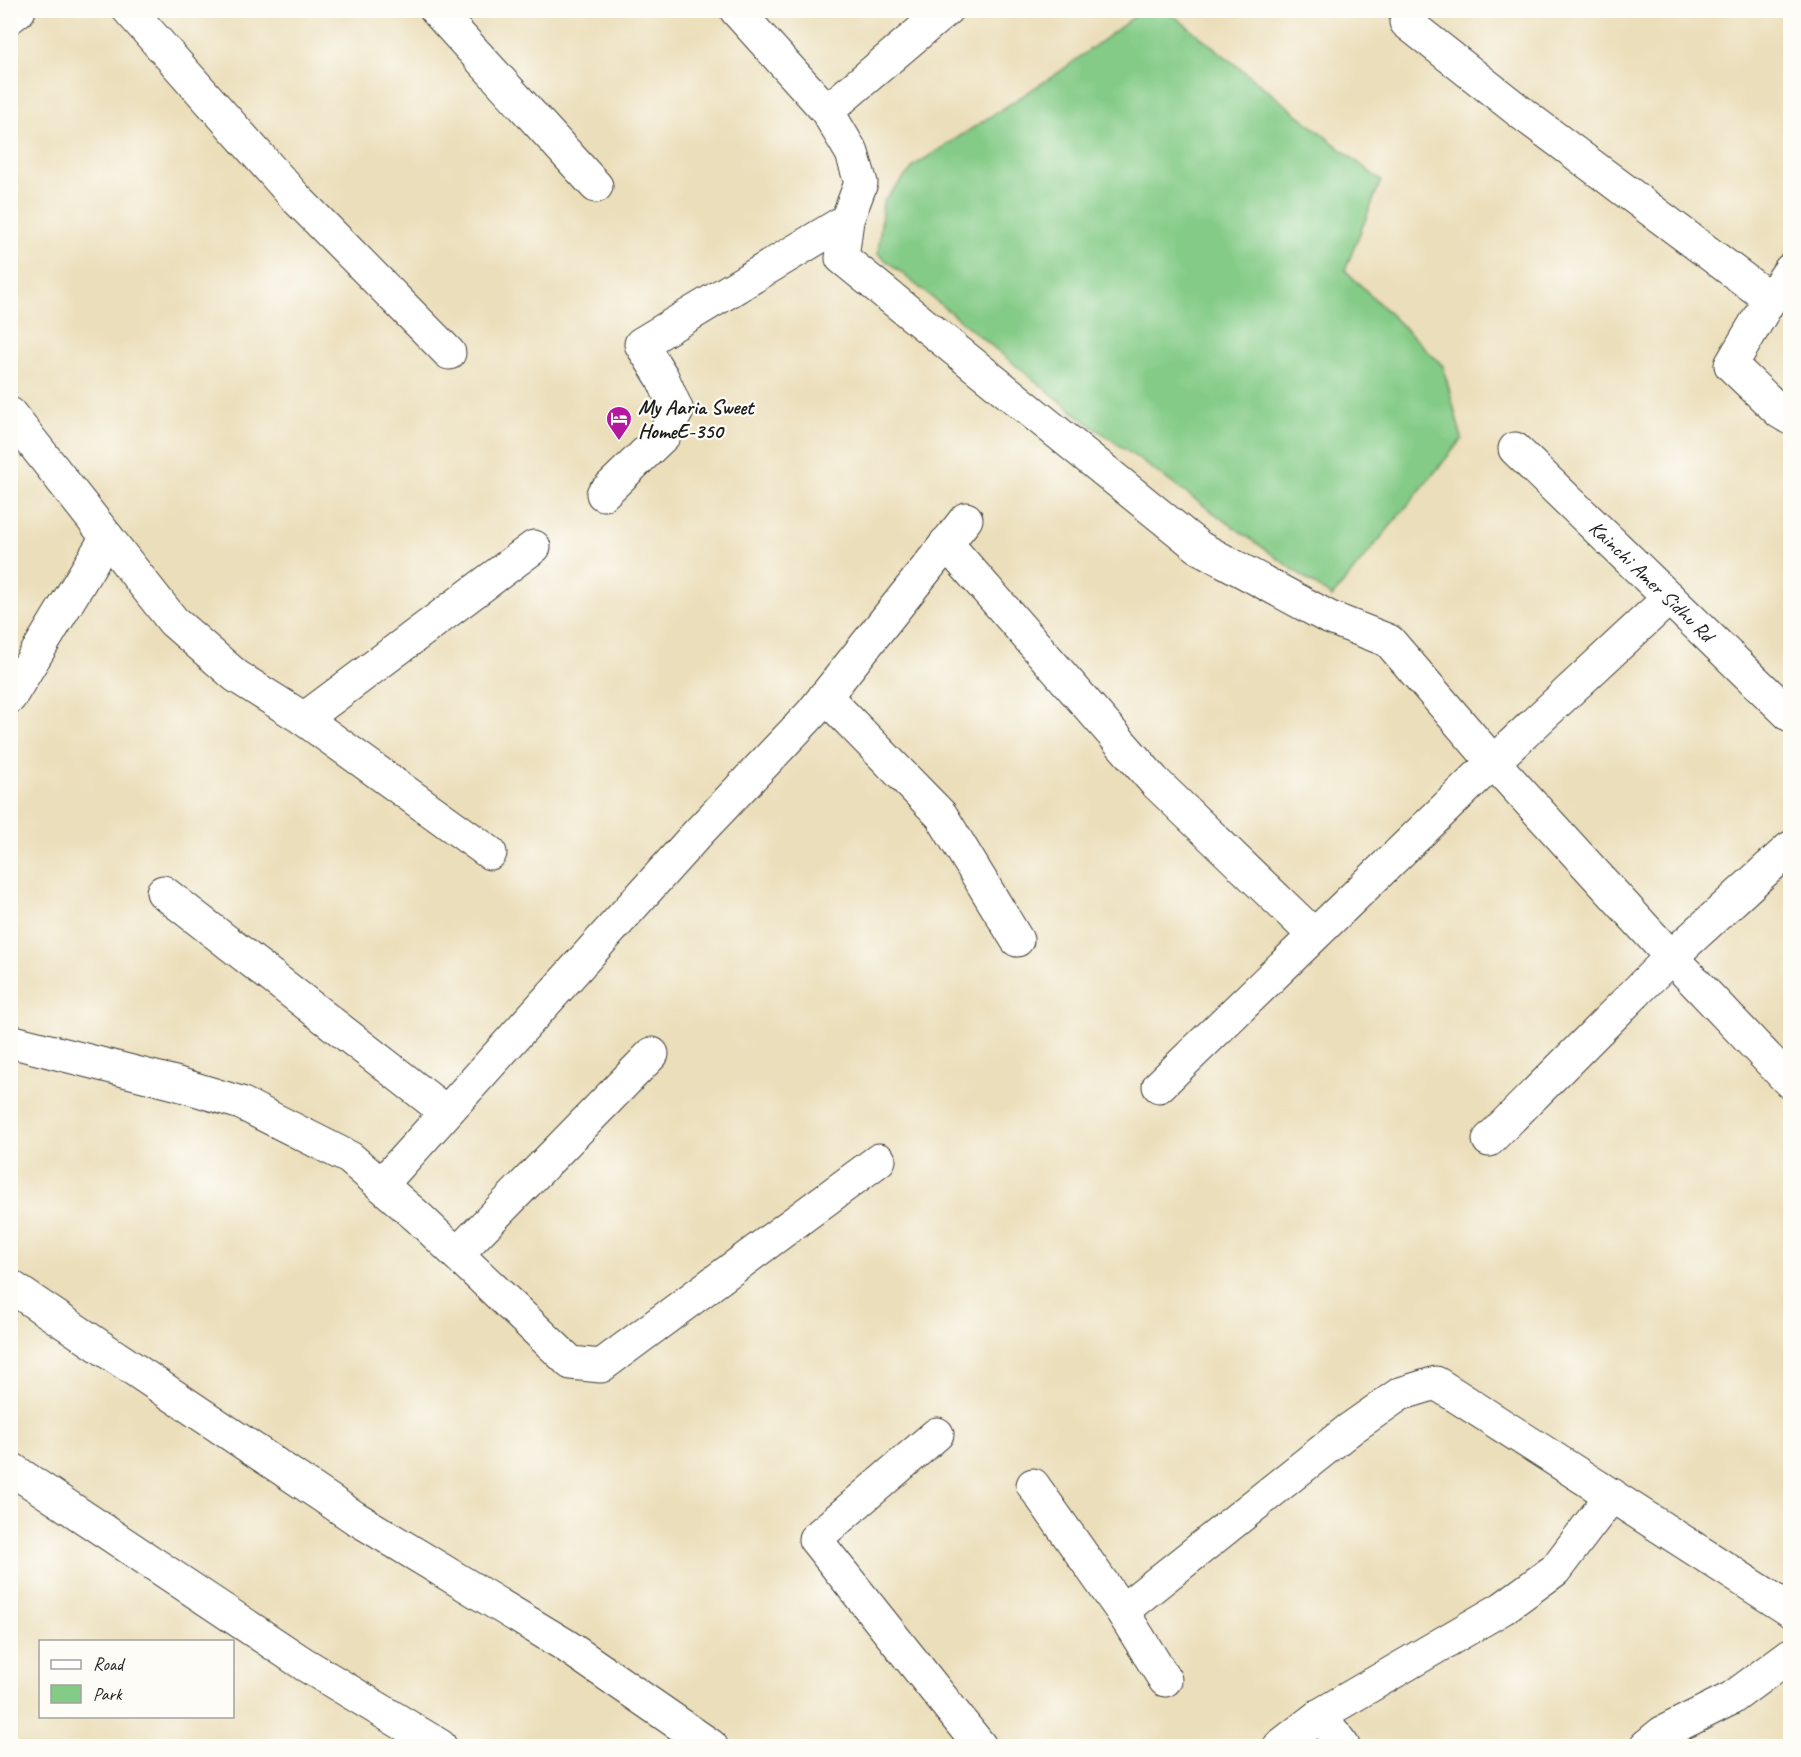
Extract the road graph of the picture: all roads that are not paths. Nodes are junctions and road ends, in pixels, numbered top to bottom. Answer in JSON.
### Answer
{"nodes":[{"id":1,"x":19,"y":10,"type":"edge"},
{"id":2,"x":129,"y":10,"type":"edge"},
{"id":3,"x":436,"y":10,"type":"edge"},
{"id":4,"x":736,"y":10,"type":"edge"},
{"id":5,"x":946,"y":10,"type":"edge"},
{"id":6,"x":1402,"y":14,"type":"edge"},
{"id":7,"x":10,"y":17,"type":"edge"},
{"id":8,"x":827,"y":111,"type":"junction"},
{"id":9,"x":596,"y":186,"type":"dead end"},
{"id":10,"x":848,"y":220,"type":"junction"},
{"id":11,"x":1791,"y":270,"type":"edge"},
{"id":12,"x":1770,"y":299,"type":"junction"},
{"id":13,"x":449,"y":353,"type":"dead end"},
{"id":14,"x":10,"y":414,"type":"edge"},
{"id":15,"x":1791,"y":418,"type":"edge"},
{"id":16,"x":1515,"y":448,"type":"dead end"},
{"id":17,"x":603,"y":494,"type":"dead end"},
{"id":18,"x":107,"y":537,"type":"junction"},
{"id":19,"x":534,"y":547,"type":"dead end"},
{"id":20,"x":1669,"y":598,"type":"junction"},
{"id":21,"x":825,"y":696,"type":"junction"},
{"id":22,"x":10,"y":697,"type":"edge"},
{"id":23,"x":1791,"y":715,"type":"edge"},
{"id":24,"x":304,"y":719,"type":"junction"},
{"id":25,"x":1493,"y":762,"type":"junction"},
{"id":26,"x":1791,"y":848,"type":"edge"},
{"id":27,"x":490,"y":853,"type":"dead end"},
{"id":28,"x":163,"y":892,"type":"dead end"},
{"id":29,"x":1314,"y":935,"type":"junction"},
{"id":30,"x":1017,"y":940,"type":"dead end"},
{"id":31,"x":1671,"y":957,"type":"junction"},
{"id":32,"x":10,"y":1041,"type":"edge"},
{"id":33,"x":652,"y":1054,"type":"dead end"},
{"id":34,"x":1791,"y":1083,"type":"edge"},
{"id":35,"x":1159,"y":1086,"type":"dead end"},
{"id":36,"x":446,"y":1112,"type":"junction"},
{"id":37,"x":1489,"y":1140,"type":"dead end"},
{"id":38,"x":879,"y":1160,"type":"dead end"},
{"id":39,"x":381,"y":1185,"type":"junction"},
{"id":40,"x":457,"y":1254,"type":"junction"},
{"id":41,"x":10,"y":1286,"type":"edge"},
{"id":42,"x":937,"y":1434,"type":"dead end"},
{"id":43,"x":10,"y":1468,"type":"edge"},
{"id":44,"x":1033,"y":1485,"type":"dead end"},
{"id":45,"x":1612,"y":1495,"type":"junction"},
{"id":46,"x":1791,"y":1610,"type":"edge"},
{"id":47,"x":1122,"y":1611,"type":"junction"},
{"id":48,"x":1791,"y":1655,"type":"edge"},
{"id":49,"x":1165,"y":1680,"type":"dead end"},
{"id":50,"x":1320,"y":1715,"type":"junction"},
{"id":51,"x":1660,"y":1742,"type":"edge"},
{"id":52,"x":440,"y":1746,"type":"edge"},
{"id":53,"x":711,"y":1746,"type":"edge"},
{"id":54,"x":980,"y":1746,"type":"edge"},
{"id":55,"x":1280,"y":1746,"type":"edge"},
{"id":56,"x":1343,"y":1746,"type":"edge"}],
"edges":[{"from":1,"to":7,"type":"street"},
{"from":2,"to":13,"type":"street"},
{"from":3,"to":9,"type":"street"},
{"from":4,"to":8,"type":"street"},
{"from":5,"to":8,"type":"street"},
{"from":6,"to":12,"type":"street"},
{"from":8,"to":10,"type":"street"},
{"from":10,"to":17,"type":"street"},
{"from":10,"to":25,"type":"street"},
{"from":11,"to":12,"type":"street"},
{"from":12,"to":15,"type":"street"},
{"from":14,"to":18,"type":"street"},
{"from":16,"to":20,"type":"street","name":"Kainchi Amer Sidhu Rd"},
{"from":18,"to":22,"type":"street"},
{"from":18,"to":24,"type":"street"},
{"from":19,"to":24,"type":"street"},
{"from":20,"to":23,"type":"street","name":"Kainchi Amer Sidhu Rd"},
{"from":20,"to":25,"type":"street"},
{"from":21,"to":29,"type":"street"},
{"from":21,"to":30,"type":"street"},
{"from":21,"to":36,"type":"street"},
{"from":24,"to":27,"type":"street"},
{"from":25,"to":29,"type":"street"},
{"from":25,"to":31,"type":"street"},
{"from":26,"to":31,"type":"street"},
{"from":28,"to":36,"type":"street"},
{"from":29,"to":35,"type":"street"},
{"from":31,"to":34,"type":"street"},
{"from":31,"to":37,"type":"street"},
{"from":32,"to":39,"type":"street"},
{"from":33,"to":40,"type":"street"},
{"from":36,"to":39,"type":"street"},
{"from":38,"to":40,"type":"street"},
{"from":39,"to":40,"type":"street"},
{"from":41,"to":53,"type":"street"},
{"from":42,"to":54,"type":"street"},
{"from":43,"to":52,"type":"street"},
{"from":44,"to":47,"type":"street"},
{"from":45,"to":46,"type":"street"},
{"from":45,"to":47,"type":"street"},
{"from":45,"to":50,"type":"street"},
{"from":47,"to":49,"type":"street"},
{"from":48,"to":51,"type":"street"},
{"from":50,"to":55,"type":"street"},
{"from":50,"to":56,"type":"street"}]}
